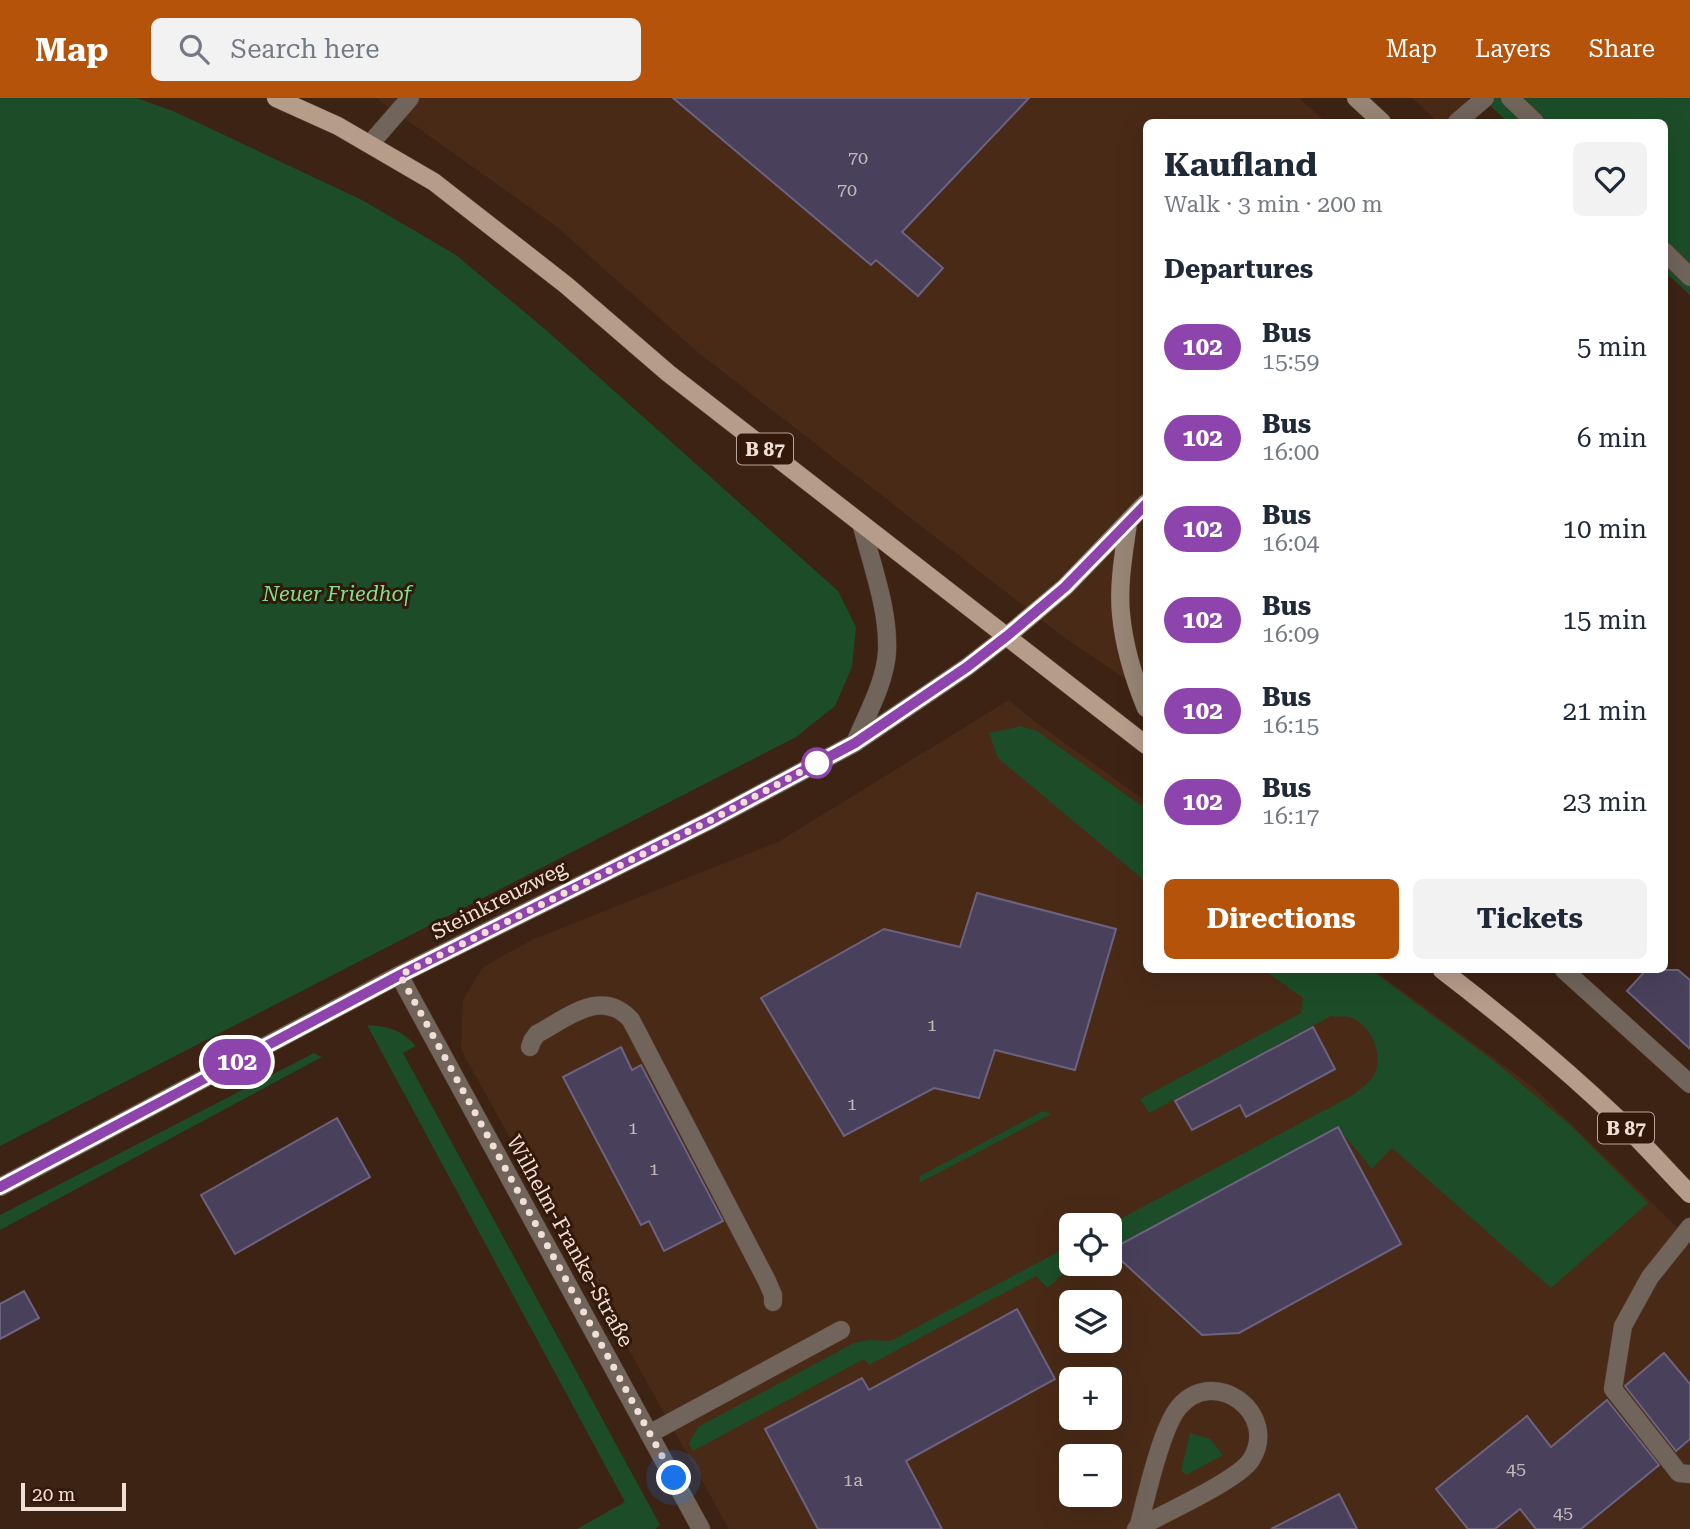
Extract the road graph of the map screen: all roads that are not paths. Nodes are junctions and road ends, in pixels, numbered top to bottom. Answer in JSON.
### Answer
{"nodes":[{"id":1,"x":276,"y":98,"type":"edge"},
{"id":2,"x":410,"y":98,"type":"edge"},
{"id":3,"x":1356,"y":98,"type":"edge"},
{"id":4,"x":1485,"y":98,"type":"edge"},
{"id":5,"x":1510,"y":98,"type":"edge"},
{"id":6,"x":1378,"y":119,"type":"edge"},
{"id":7,"x":1460,"y":119,"type":"edge"},
{"id":8,"x":1532,"y":119,"type":"edge"},
{"id":9,"x":370,"y":144,"type":"junction"},
{"id":10,"x":1668,"y":255,"type":"edge"},
{"id":11,"x":1690,"y":277,"type":"edge"},
{"id":12,"x":1143,"y":506,"type":"edge"},
{"id":13,"x":1128,"y":523,"type":"junction"},
{"id":14,"x":862,"y":526,"type":"junction"},
{"id":15,"x":1007,"y":636,"type":"junction"},
{"id":16,"x":1143,"y":699,"type":"edge"},
{"id":17,"x":855,"y":743,"type":"junction"},
{"id":18,"x":1143,"y":743,"type":"edge"},
{"id":19,"x":1446,"y":973,"type":"edge"},
{"id":20,"x":1567,"y":973,"type":"edge"},
{"id":21,"x":400,"y":975,"type":"junction"},
{"id":22,"x":530,"y":1047,"type":"dead end"},
{"id":23,"x":1690,"y":1084,"type":"edge"},
{"id":24,"x":0,"y":1187,"type":"edge"},
{"id":25,"x":1690,"y":1194,"type":"edge"},
{"id":26,"x":1690,"y":1227,"type":"edge"},
{"id":27,"x":773,"y":1302,"type":"dead end"},
{"id":28,"x":841,"y":1330,"type":"dead end"},
{"id":29,"x":649,"y":1434,"type":"junction"},
{"id":30,"x":1690,"y":1474,"type":"edge"},
{"id":31,"x":701,"y":1529,"type":"edge"},
{"id":32,"x":1137,"y":1529,"type":"edge"}],
"edges":[{"from":1,"to":9,"type":"main road","number":"B 87"},
{"from":2,"to":9,"type":"street"},
{"from":3,"to":6,"type":"street"},
{"from":4,"to":7,"type":"street"},
{"from":5,"to":8,"type":"street"},
{"from":9,"to":14,"type":"main road","number":"B 87"},
{"from":10,"to":11,"type":"street"},
{"from":12,"to":13,"type":"street"},
{"from":13,"to":15,"type":"street"},
{"from":13,"to":16,"type":"street"},
{"from":14,"to":15,"type":"main road","number":"B 87"},
{"from":14,"to":17,"type":"street"},
{"from":15,"to":17,"type":"street","name":"Steinkreuzweg"},
{"from":15,"to":18,"type":"main road","number":"B 87"},
{"from":17,"to":21,"type":"street","name":"Steinkreuzweg"},
{"from":19,"to":25,"type":"main road","number":"B 87"},
{"from":20,"to":23,"type":"street"},
{"from":21,"to":24,"type":"street","name":"Steinkreuzweg"},
{"from":21,"to":29,"type":"street","name":"Wilhelm-Franke-Straße"},
{"from":22,"to":27,"type":"street"},
{"from":26,"to":30,"type":"street"},
{"from":28,"to":29,"type":"street"},
{"from":29,"to":31,"type":"street","name":"Wilhelm-Franke-Straße"},
{"from":32,"to":32,"type":"street"}]}
